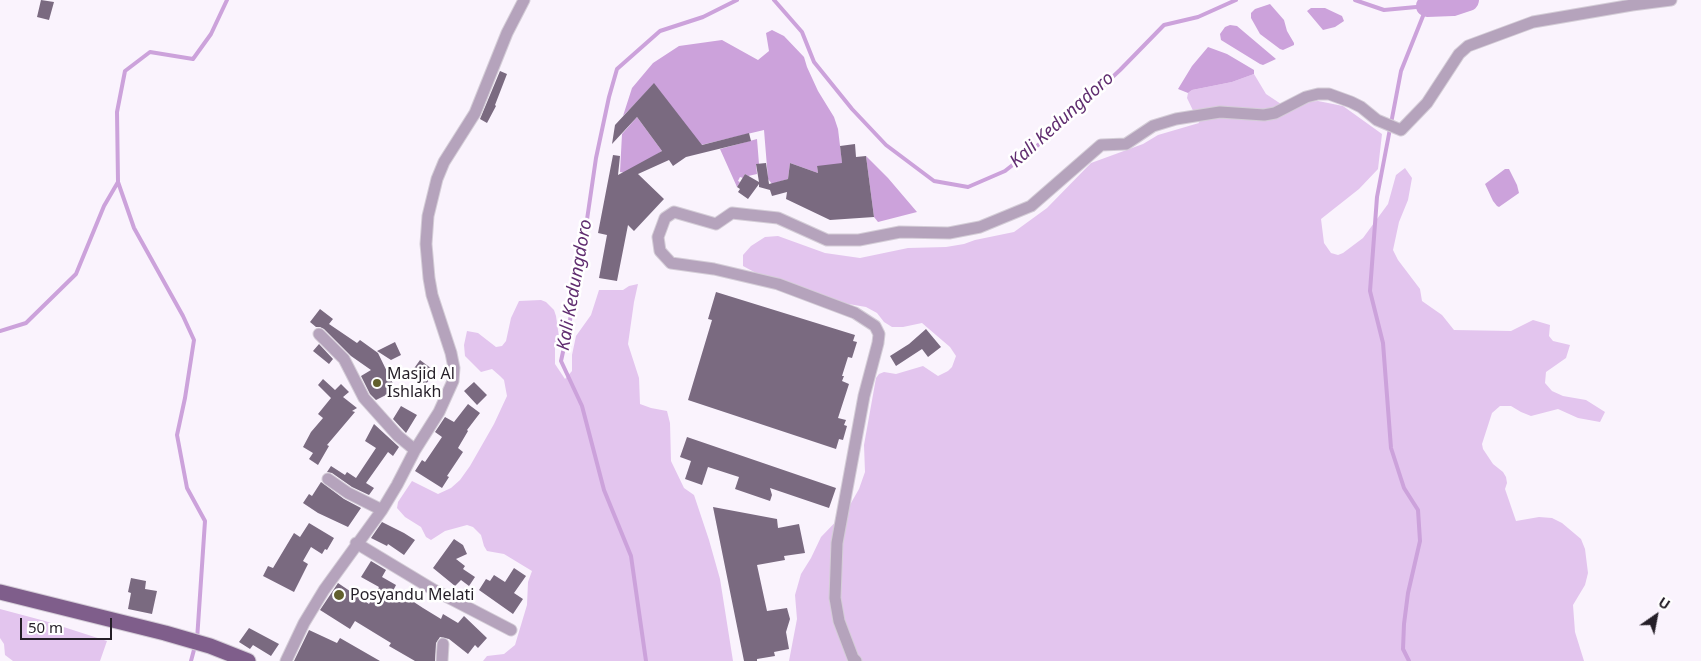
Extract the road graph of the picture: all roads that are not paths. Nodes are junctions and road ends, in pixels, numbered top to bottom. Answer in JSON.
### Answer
{"nodes":[{"id":1,"x":524,"y":0,"type":"edge"},
{"id":2,"x":1671,"y":0,"type":"edge"},
{"id":3,"x":320,"y":334,"type":"dead end"},
{"id":4,"x":415,"y":450,"type":"junction"},
{"id":5,"x":328,"y":479,"type":"dead end"},
{"id":6,"x":382,"y":510,"type":"junction"},
{"id":7,"x":356,"y":543,"type":"junction"},
{"id":8,"x":0,"y":592,"type":"edge"},
{"id":9,"x":511,"y":630,"type":"dead end"},
{"id":10,"x":443,"y":644,"type":"dead end"},
{"id":11,"x":244,"y":660,"type":"edge"},
{"id":12,"x":286,"y":661,"type":"edge"},
{"id":13,"x":442,"y":661,"type":"edge"},
{"id":14,"x":856,"y":661,"type":"edge"}],
"edges":[{"from":1,"to":4,"type":"street"},
{"from":2,"to":14,"type":"street"},
{"from":3,"to":4,"type":"street"},
{"from":4,"to":6,"type":"street"},
{"from":5,"to":6,"type":"street"},
{"from":6,"to":7,"type":"street"},
{"from":7,"to":9,"type":"street"},
{"from":7,"to":12,"type":"street"},
{"from":8,"to":11,"type":"main road"},
{"from":10,"to":13,"type":"street"}]}
